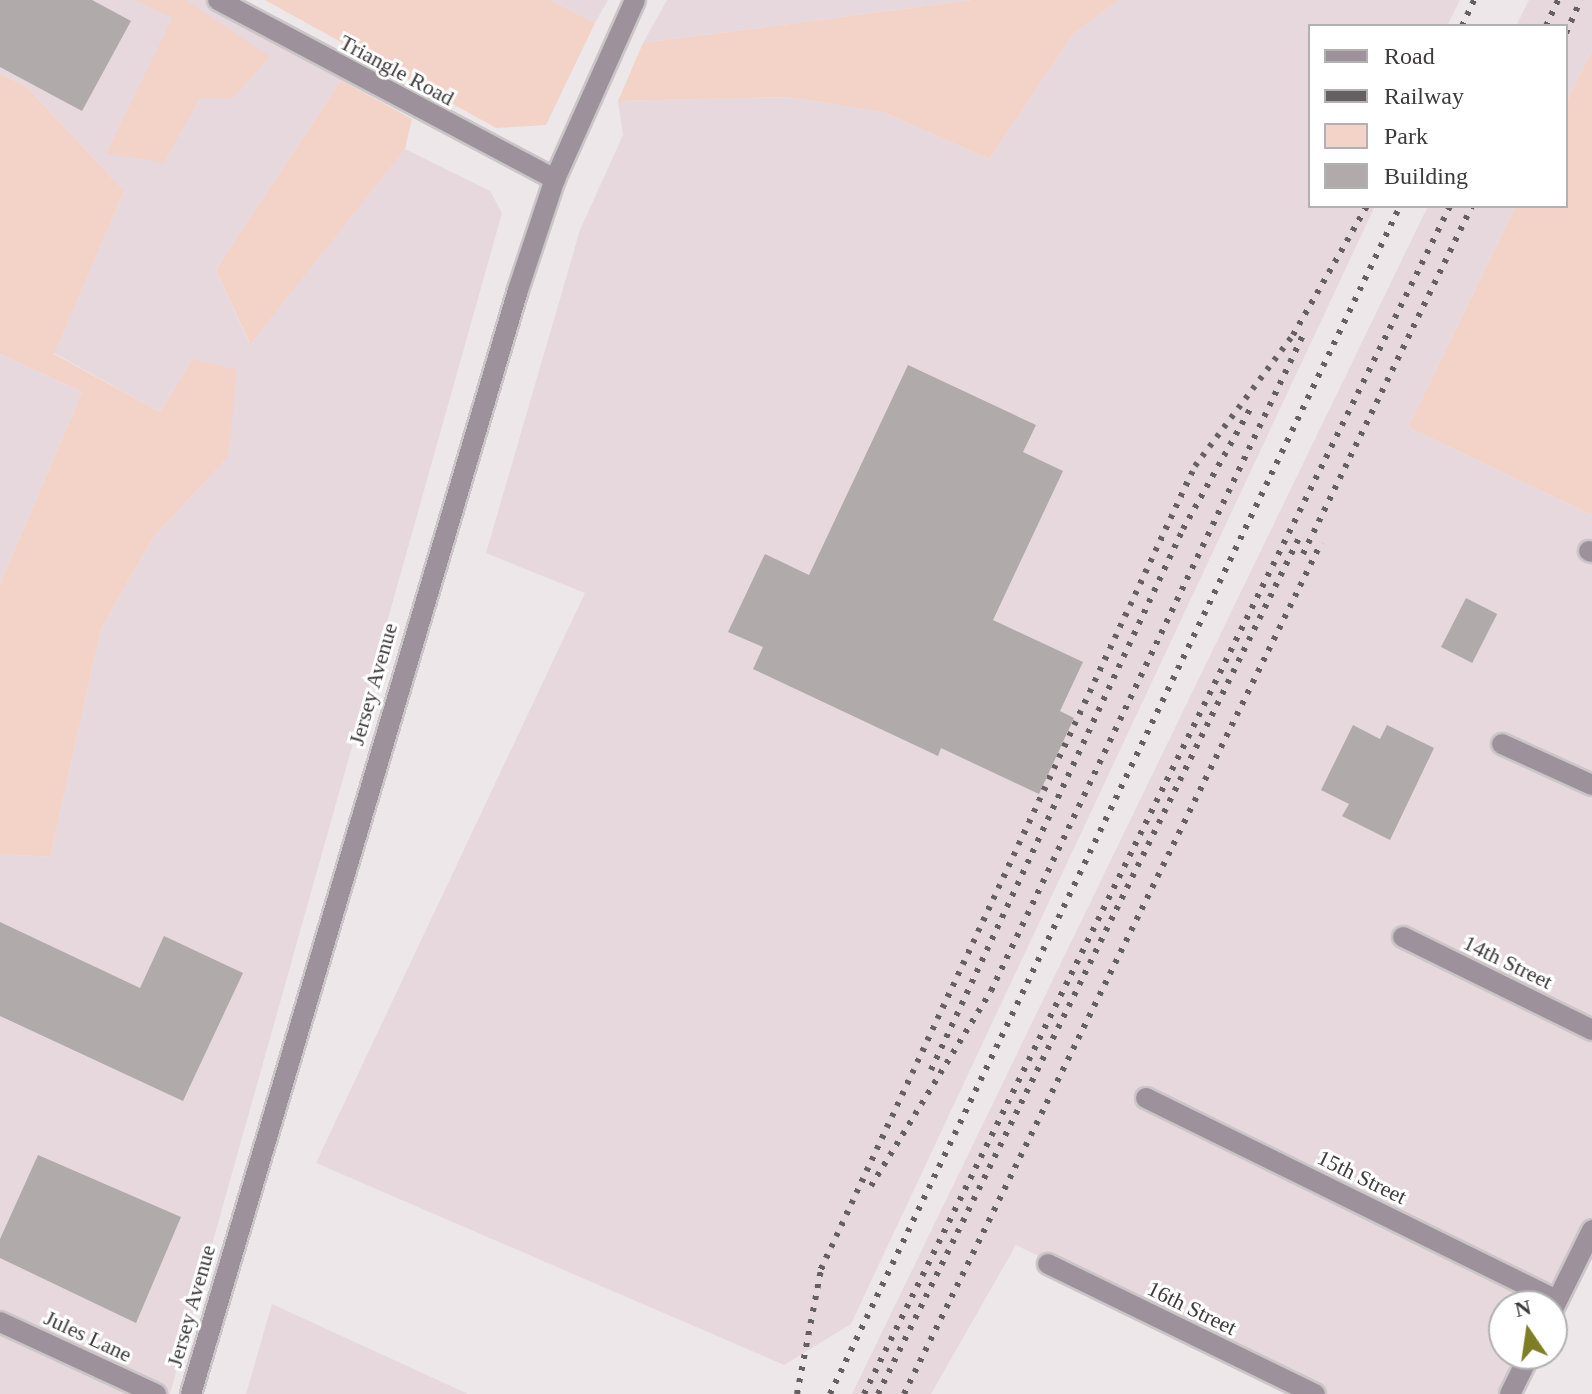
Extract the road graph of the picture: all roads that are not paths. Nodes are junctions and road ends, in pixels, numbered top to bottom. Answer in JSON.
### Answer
{"nodes":[{"id":1,"x":218,"y":0,"type":"edge"},
{"id":2,"x":635,"y":0,"type":"edge"},
{"id":3,"x":555,"y":179,"type":"junction"},
{"id":4,"x":1502,"y":744,"type":"dead end"},
{"id":5,"x":1592,"y":785,"type":"edge"},
{"id":6,"x":1403,"y":937,"type":"dead end"},
{"id":7,"x":1592,"y":1030,"type":"edge"},
{"id":8,"x":1146,"y":1098,"type":"dead end"},
{"id":9,"x":1592,"y":1230,"type":"edge"},
{"id":10,"x":1048,"y":1264,"type":"dead end"},
{"id":11,"x":1525,"y":1290,"type":"edge"},
{"id":12,"x":1562,"y":1290,"type":"edge"},
{"id":13,"x":0,"y":1322,"type":"edge"},
{"id":14,"x":1522,"y":1370,"type":"edge"},
{"id":15,"x":156,"y":1394,"type":"edge"},
{"id":16,"x":191,"y":1394,"type":"edge"},
{"id":17,"x":1315,"y":1394,"type":"edge"},
{"id":18,"x":1510,"y":1394,"type":"edge"}],
"edges":[{"from":1,"to":3,"type":"street","name":"Triangle Road"},
{"from":2,"to":3,"type":"street","name":"Jersey Avenue"},
{"from":3,"to":16,"type":"street","name":"Jersey Avenue"},
{"from":4,"to":5,"type":"street"},
{"from":6,"to":7,"type":"street","name":"14th Street"},
{"from":8,"to":11,"type":"street","name":"15th Street"},
{"from":9,"to":12,"type":"street"},
{"from":10,"to":17,"type":"street","name":"16th Street"},
{"from":13,"to":15,"type":"street","name":"Jules Lane"},
{"from":14,"to":18,"type":"street"}]}
